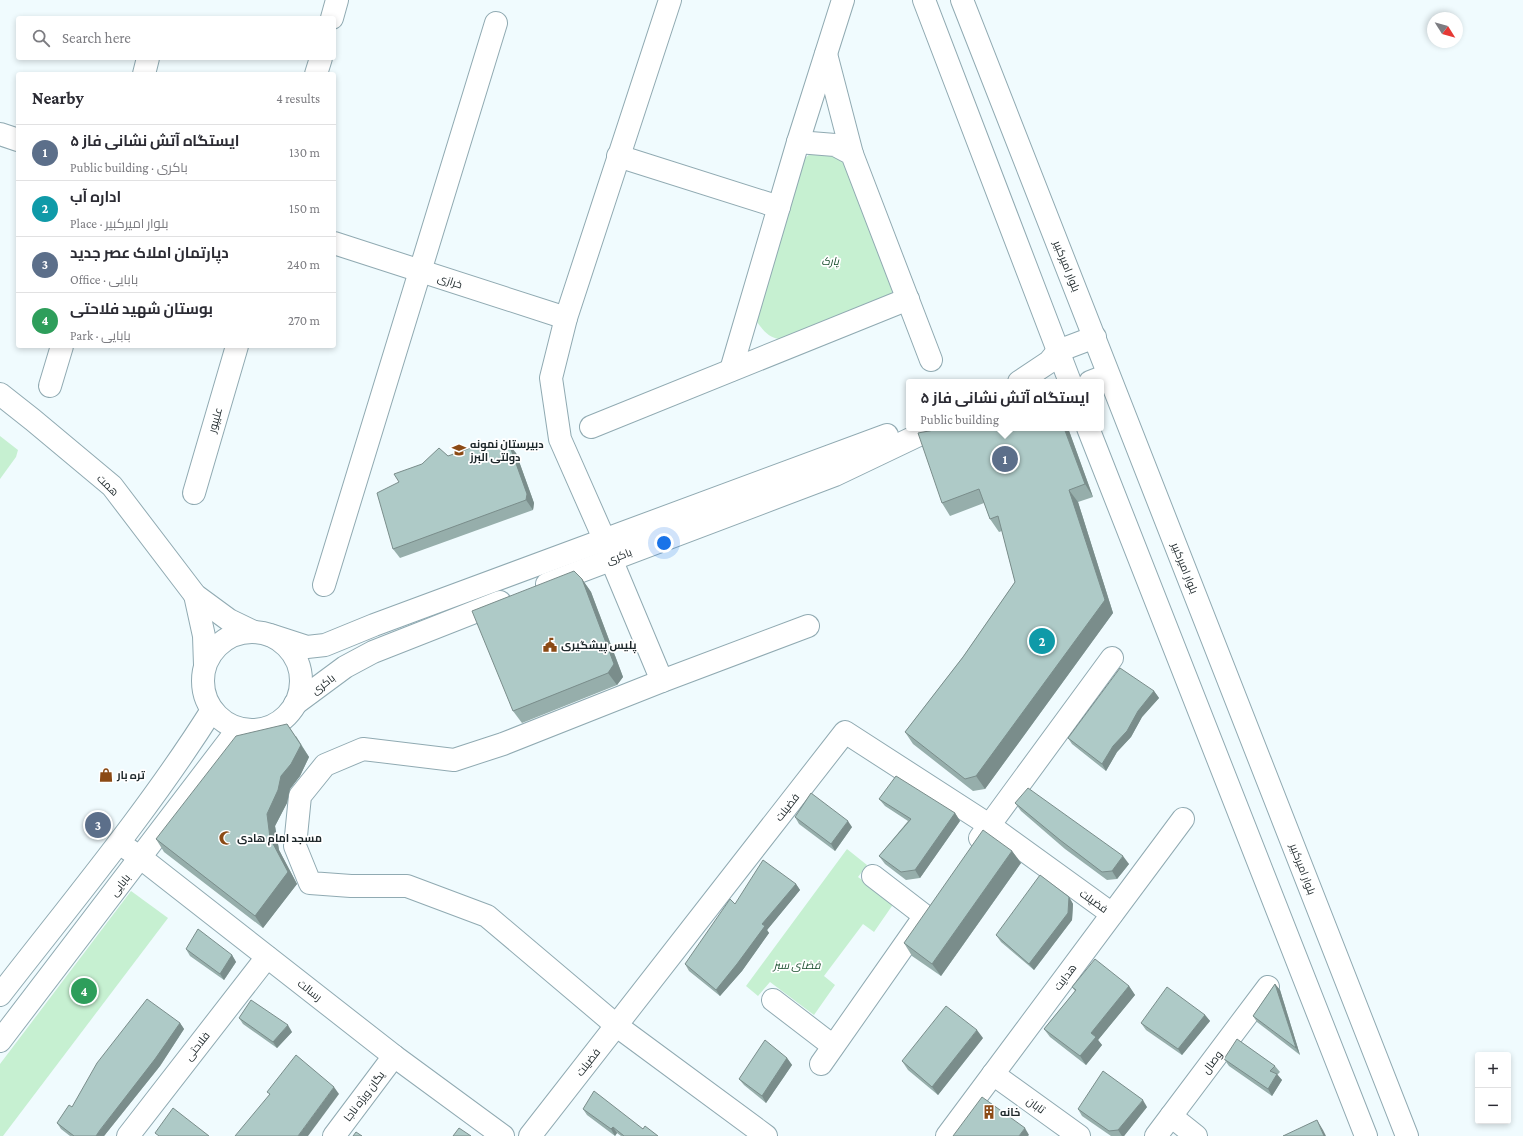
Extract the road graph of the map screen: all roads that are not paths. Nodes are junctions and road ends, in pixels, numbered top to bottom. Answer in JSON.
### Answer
{"nodes":[{"id":1,"x":337,"y":0,"type":"edge"},
{"id":2,"x":670,"y":0,"type":"edge"},
{"id":3,"x":843,"y":0,"type":"edge"},
{"id":4,"x":924,"y":0,"type":"edge"},
{"id":5,"x":962,"y":0,"type":"edge"},
{"id":6,"x":333,"y":16,"type":"edge"},
{"id":7,"x":496,"y":23,"type":"dead end"},
{"id":8,"x":826,"y":54,"type":"junction"},
{"id":9,"x":148,"y":60,"type":"edge"},
{"id":10,"x":320,"y":60,"type":"edge"},
{"id":11,"x":144,"y":72,"type":"edge"},
{"id":12,"x":316,"y":72,"type":"edge"},
{"id":13,"x":0,"y":134,"type":"edge"},
{"id":14,"x":16,"y":139,"type":"edge"},
{"id":15,"x":798,"y":142,"type":"junction"},
{"id":16,"x":852,"y":154,"type":"junction"},
{"id":17,"x":618,"y":156,"type":"junction"},
{"id":18,"x":779,"y":207,"type":"junction"},
{"id":19,"x":336,"y":244,"type":"edge"},
{"id":20,"x":419,"y":271,"type":"junction"},
{"id":21,"x":908,"y":299,"type":"junction"},
{"id":22,"x":566,"y":318,"type":"junction"},
{"id":23,"x":1095,"y":337,"type":"junction"},
{"id":24,"x":61,"y":348,"type":"edge"},
{"id":25,"x":236,"y":348,"type":"edge"},
{"id":26,"x":1058,"y":351,"type":"junction"},
{"id":27,"x":931,"y":360,"type":"dead end"},
{"id":28,"x":731,"y":370,"type":"junction"},
{"id":29,"x":1099,"y":378,"type":"edge"},
{"id":30,"x":1026,"y":379,"type":"edge"},
{"id":31,"x":1069,"y":379,"type":"edge"},
{"id":32,"x":50,"y":386,"type":"dead end"},
{"id":33,"x":1104,"y":390,"type":"edge"},
{"id":34,"x":0,"y":394,"type":"edge"},
{"id":35,"x":591,"y":427,"type":"dead end"},
{"id":36,"x":906,"y":428,"type":"edge"},
{"id":37,"x":935,"y":431,"type":"edge"},
{"id":38,"x":1089,"y":431,"type":"edge"},
{"id":39,"x":194,"y":493,"type":"dead end"},
{"id":40,"x":608,"y":550,"type":"junction"},
{"id":41,"x":324,"y":585,"type":"dead end"},
{"id":42,"x":195,"y":596,"type":"junction"},
{"id":43,"x":808,"y":626,"type":"dead end"},
{"id":44,"x":262,"y":634,"type":"junction"},
{"id":45,"x":1112,"y":658,"type":"dead end"},
{"id":46,"x":205,"y":665,"type":"junction"},
{"id":47,"x":662,"y":681,"type":"junction"},
{"id":48,"x":295,"y":704,"type":"junction"},
{"id":49,"x":212,"y":710,"type":"junction"},
{"id":50,"x":238,"y":729,"type":"junction"},
{"id":51,"x":1183,"y":819,"type":"dead end"},
{"id":52,"x":989,"y":825,"type":"junction"},
{"id":53,"x":118,"y":843,"type":"junction"},
{"id":54,"x":970,"y":851,"type":"edge"},
{"id":55,"x":141,"y":858,"type":"junction"},
{"id":56,"x":873,"y":876,"type":"dead end"},
{"id":57,"x":938,"y":897,"type":"edge"},
{"id":58,"x":1112,"y":914,"type":"junction"},
{"id":59,"x":925,"y":916,"type":"junction"},
{"id":60,"x":267,"y":957,"type":"junction"},
{"id":61,"x":1268,"y":987,"type":"dead end"},
{"id":62,"x":0,"y":995,"type":"edge"},
{"id":63,"x":773,"y":1000,"type":"dead end"},
{"id":64,"x":617,"y":1026,"type":"junction"},
{"id":65,"x":0,"y":1041,"type":"edge"},
{"id":66,"x":394,"y":1056,"type":"junction"},
{"id":67,"x":993,"y":1074,"type":"junction"},
{"id":68,"x":1171,"y":1116,"type":"junction"},
{"id":69,"x":128,"y":1136,"type":"edge"},
{"id":70,"x":334,"y":1136,"type":"edge"},
{"id":71,"x":503,"y":1136,"type":"edge"},
{"id":72,"x":530,"y":1136,"type":"edge"},
{"id":73,"x":766,"y":1136,"type":"edge"},
{"id":74,"x":947,"y":1136,"type":"edge"},
{"id":75,"x":1079,"y":1136,"type":"edge"},
{"id":76,"x":1156,"y":1136,"type":"edge"},
{"id":77,"x":1196,"y":1136,"type":"edge"},
{"id":78,"x":1366,"y":1136,"type":"edge"},
{"id":79,"x":1407,"y":1136,"type":"edge"}],
"edges":[{"from":1,"to":6,"type":"street"},
{"from":2,"to":17,"type":"street"},
{"from":3,"to":8,"type":"street"},
{"from":4,"to":26,"type":"street"},
{"from":5,"to":23,"type":"street","name":"بلوار امیرکبیر"},
{"from":7,"to":20,"type":"street"},
{"from":8,"to":15,"type":"street"},
{"from":8,"to":16,"type":"street"},
{"from":9,"to":11,"type":"street"},
{"from":10,"to":12,"type":"street"},
{"from":13,"to":14,"type":"street"},
{"from":15,"to":16,"type":"street"},
{"from":15,"to":18,"type":"street"},
{"from":16,"to":21,"type":"street"},
{"from":17,"to":18,"type":"street"},
{"from":17,"to":22,"type":"street"},
{"from":18,"to":28,"type":"street"},
{"from":19,"to":20,"type":"street","name":"خرازی"},
{"from":20,"to":22,"type":"street","name":"خرازی"},
{"from":20,"to":41,"type":"street"},
{"from":21,"to":27,"type":"street"},
{"from":21,"to":28,"type":"street"},
{"from":22,"to":40,"type":"street"},
{"from":23,"to":26,"type":"street"},
{"from":23,"to":29,"type":"street","name":"بلوار امیرکبیر"},
{"from":24,"to":32,"type":"street"},
{"from":25,"to":39,"type":"street","name":"علیپور"},
{"from":26,"to":30,"type":"street"},
{"from":26,"to":31,"type":"street"},
{"from":28,"to":35,"type":"street"},
{"from":33,"to":79,"type":"street","name":"بلوار امیرکبیر"},
{"from":34,"to":42,"type":"street","name":"همت"},
{"from":36,"to":40,"type":"street","name":"باکری"},
{"from":37,"to":40,"type":"street","name":"باکری"},
{"from":38,"to":78,"type":"street"},
{"from":40,"to":44,"type":"street","name":"باکری"},
{"from":40,"to":47,"type":"street"},
{"from":40,"to":48,"type":"street","name":"باکری"},
{"from":42,"to":44,"type":"street"},
{"from":42,"to":46,"type":"street"},
{"from":43,"to":47,"type":"street"},
{"from":44,"to":46,"type":"street"},
{"from":44,"to":48,"type":"street"},
{"from":45,"to":52,"type":"street"},
{"from":46,"to":49,"type":"street"},
{"from":47,"to":64,"type":"street"},
{"from":48,"to":50,"type":"street"},
{"from":49,"to":50,"type":"street"},
{"from":49,"to":53,"type":"street"},
{"from":50,"to":55,"type":"street","name":"بابایی"},
{"from":51,"to":58,"type":"street","name":"هدایت"},
{"from":52,"to":54,"type":"street"},
{"from":52,"to":58,"type":"street","name":"فضیلت"},
{"from":52,"to":64,"type":"street","name":"فضیلت"},
{"from":53,"to":55,"type":"street","name":"رسالت"},
{"from":53,"to":62,"type":"street"},
{"from":55,"to":60,"type":"street","name":"رسالت"},
{"from":55,"to":65,"type":"street","name":"بابایی"},
{"from":56,"to":59,"type":"street"},
{"from":57,"to":59,"type":"street"},
{"from":58,"to":67,"type":"street","name":"هدایت"},
{"from":59,"to":63,"type":"street"},
{"from":60,"to":66,"type":"street","name":"رسالت"},
{"from":60,"to":69,"type":"street","name":"فلاحتی"},
{"from":61,"to":68,"type":"street","name":"وصال"},
{"from":64,"to":72,"type":"street","name":"فضیلت"},
{"from":64,"to":73,"type":"street"},
{"from":66,"to":70,"type":"street","name":"یگان ویژه ناجا"},
{"from":66,"to":71,"type":"street","name":"رسالت"},
{"from":67,"to":74,"type":"street","name":"هدایت"},
{"from":67,"to":75,"type":"street","name":"تابان"},
{"from":68,"to":76,"type":"street","name":"وصال"},
{"from":68,"to":77,"type":"street"}]}
